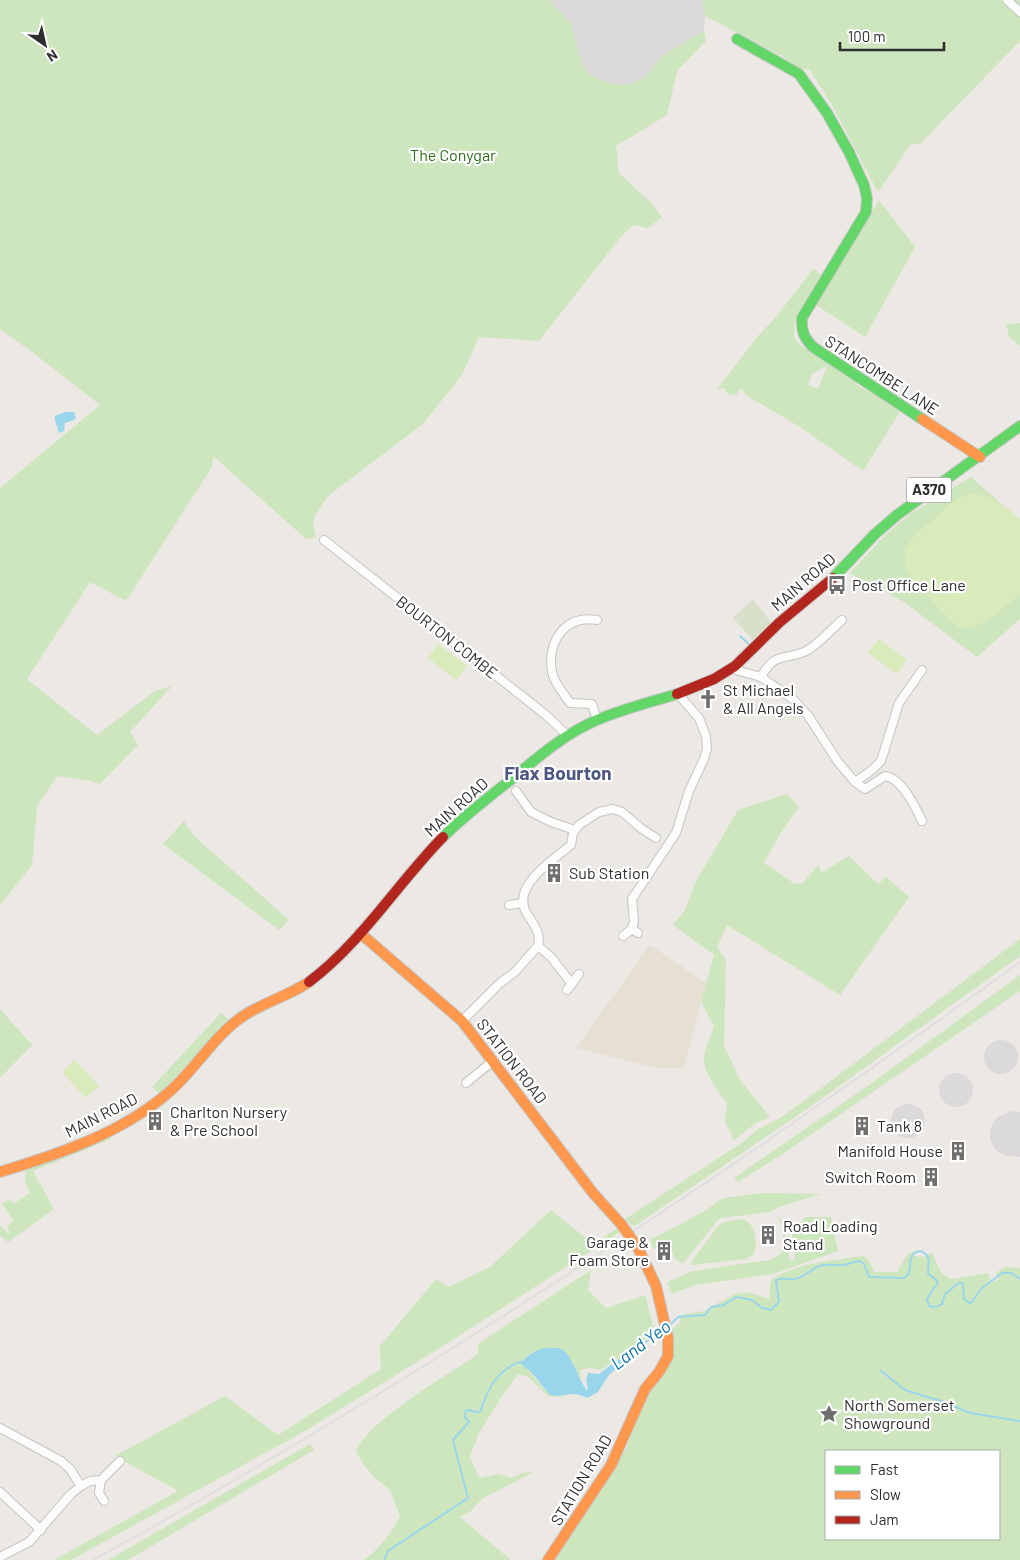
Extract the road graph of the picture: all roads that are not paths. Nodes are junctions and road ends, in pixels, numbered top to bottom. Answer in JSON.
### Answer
{"nodes":[{"id":1,"x":1007,"y":0,"type":"edge"},
{"id":2,"x":1020,"y":12,"type":"edge"},
{"id":3,"x":737,"y":39,"type":"dead end"},
{"id":4,"x":1020,"y":426,"type":"edge"},
{"id":5,"x":980,"y":457,"type":"junction"},
{"id":6,"x":324,"y":540,"type":"dead end"},
{"id":7,"x":597,"y":620,"type":"dead end"},
{"id":8,"x":842,"y":620,"type":"dead end"},
{"id":9,"x":733,"y":667,"type":"junction"},
{"id":10,"x":922,"y":670,"type":"dead end"},
{"id":11,"x":761,"y":677,"type":"junction"},
{"id":12,"x":677,"y":693,"type":"junction"},
{"id":13,"x":597,"y":720,"type":"junction"},
{"id":14,"x":568,"y":736,"type":"junction"},
{"id":15,"x":855,"y":782,"type":"junction"},
{"id":16,"x":517,"y":796,"type":"dead end"},
{"id":17,"x":922,"y":821,"type":"dead end"},
{"id":18,"x":575,"y":830,"type":"junction"},
{"id":19,"x":656,"y":838,"type":"dead end"},
{"id":20,"x":523,"y":903,"type":"junction"},
{"id":21,"x":509,"y":905,"type":"dead end"},
{"id":22,"x":360,"y":933,"type":"junction"},
{"id":23,"x":623,"y":936,"type":"dead end"},
{"id":24,"x":538,"y":946,"type":"junction"},
{"id":25,"x":579,"y":974,"type":"dead end"},
{"id":26,"x":462,"y":1021,"type":"junction"},
{"id":27,"x":493,"y":1061,"type":"junction"},
{"id":28,"x":466,"y":1083,"type":"dead end"},
{"id":29,"x":0,"y":1172,"type":"edge"},
{"id":30,"x":0,"y":1428,"type":"edge"},
{"id":31,"x":120,"y":1461,"type":"dead end"},
{"id":32,"x":101,"y":1480,"type":"junction"},
{"id":33,"x":81,"y":1486,"type":"junction"},
{"id":34,"x":0,"y":1492,"type":"edge"},
{"id":35,"x":104,"y":1501,"type":"dead end"},
{"id":36,"x":41,"y":1530,"type":"junction"},
{"id":37,"x":0,"y":1557,"type":"edge"},
{"id":38,"x":548,"y":1560,"type":"edge"}],
"edges":[{"from":1,"to":2,"type":"street"},
{"from":3,"to":5,"type":"street","name":"STANCOMBE LANE"},
{"from":4,"to":5,"type":"street","name":"MAIN ROAD","number":"A370"},
{"from":5,"to":9,"type":"street","name":"MAIN ROAD","number":"A370"},
{"from":6,"to":14,"type":"street","name":"BOURTON COMBE"},
{"from":7,"to":13,"type":"street"},
{"from":8,"to":11,"type":"street"},
{"from":9,"to":11,"type":"street"},
{"from":9,"to":12,"type":"street","name":"MAIN ROAD","number":"A370"},
{"from":10,"to":15,"type":"street"},
{"from":11,"to":15,"type":"street"},
{"from":12,"to":13,"type":"street","name":"MAIN ROAD","number":"A370"},
{"from":12,"to":23,"type":"street"},
{"from":13,"to":14,"type":"street","name":"MAIN ROAD","number":"A370"},
{"from":14,"to":22,"type":"street","name":"MAIN ROAD","number":"A370"},
{"from":15,"to":17,"type":"street"},
{"from":16,"to":18,"type":"street"},
{"from":18,"to":19,"type":"street"},
{"from":18,"to":20,"type":"street"},
{"from":20,"to":21,"type":"street"},
{"from":20,"to":24,"type":"street"},
{"from":22,"to":26,"type":"street","name":"STATION ROAD"},
{"from":22,"to":29,"type":"street","name":"MAIN ROAD","number":"A370"},
{"from":24,"to":25,"type":"street"},
{"from":24,"to":26,"type":"street"},
{"from":26,"to":27,"type":"street","name":"STATION ROAD"},
{"from":27,"to":28,"type":"street"},
{"from":27,"to":38,"type":"street","name":"STATION ROAD","bridge":true},
{"from":30,"to":33,"type":"street"},
{"from":31,"to":32,"type":"street"},
{"from":32,"to":33,"type":"street"},
{"from":32,"to":35,"type":"street"},
{"from":33,"to":36,"type":"street"},
{"from":34,"to":36,"type":"street"},
{"from":36,"to":37,"type":"street"}]}
